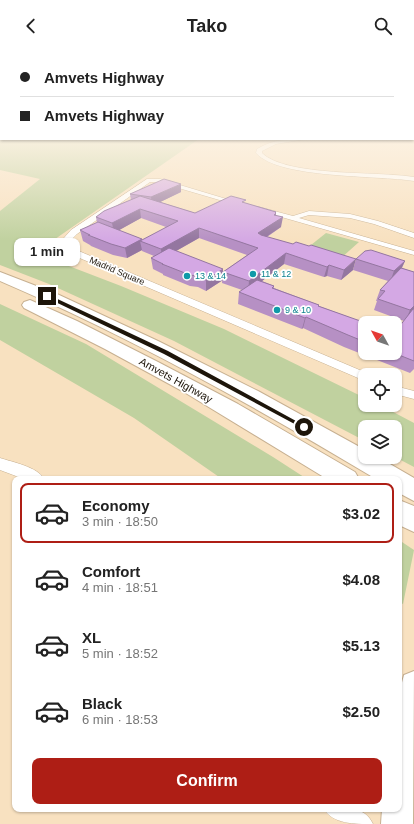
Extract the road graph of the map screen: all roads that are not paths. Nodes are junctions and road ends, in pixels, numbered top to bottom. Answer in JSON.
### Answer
{"nodes":[{"id":1,"x":307,"y":169,"type":"edge"},
{"id":2,"x":414,"y":179,"type":"edge"},
{"id":3,"x":295,"y":218,"type":"junction"},
{"id":4,"x":414,"y":236,"type":"edge"},
{"id":5,"x":414,"y":253,"type":"edge"},
{"id":6,"x":0,"y":276,"type":"edge"},
{"id":7,"x":0,"y":291,"type":"edge"},
{"id":8,"x":358,"y":374,"type":"edge"},
{"id":9,"x":402,"y":392,"type":"edge"},
{"id":10,"x":414,"y":395,"type":"edge"},
{"id":11,"x":0,"y":464,"type":"edge"},
{"id":12,"x":31,"y":476,"type":"edge"},
{"id":13,"x":342,"y":476,"type":"edge"},
{"id":14,"x":390,"y":476,"type":"edge"},
{"id":15,"x":402,"y":513,"type":"edge"},
{"id":16,"x":414,"y":520,"type":"edge"},
{"id":17,"x":414,"y":685,"type":"edge"},
{"id":18,"x":402,"y":780,"type":"edge"},
{"id":19,"x":341,"y":812,"type":"edge"},
{"id":20,"x":398,"y":812,"type":"edge"},
{"id":21,"x":361,"y":824,"type":"edge"},
{"id":22,"x":396,"y":824,"type":"edge"}],
"edges":[{"from":1,"to":2,"type":"street"},
{"from":3,"to":4,"type":"street","name":"Madrid Square"},
{"from":3,"to":5,"type":"street","name":"Madrid Square"},
{"from":3,"to":8,"type":"street","name":"Madrid Square"},
{"from":6,"to":14,"type":"highway","name":"Amvets Highway"},
{"from":7,"to":13,"type":"highway","name":"Amvets Highway"},
{"from":9,"to":10,"type":"street"},
{"from":11,"to":12,"type":"street"},
{"from":15,"to":16,"type":"highway"},
{"from":17,"to":18,"type":"main road"},
{"from":19,"to":21,"type":"street"},
{"from":20,"to":22,"type":"main road"}]}
